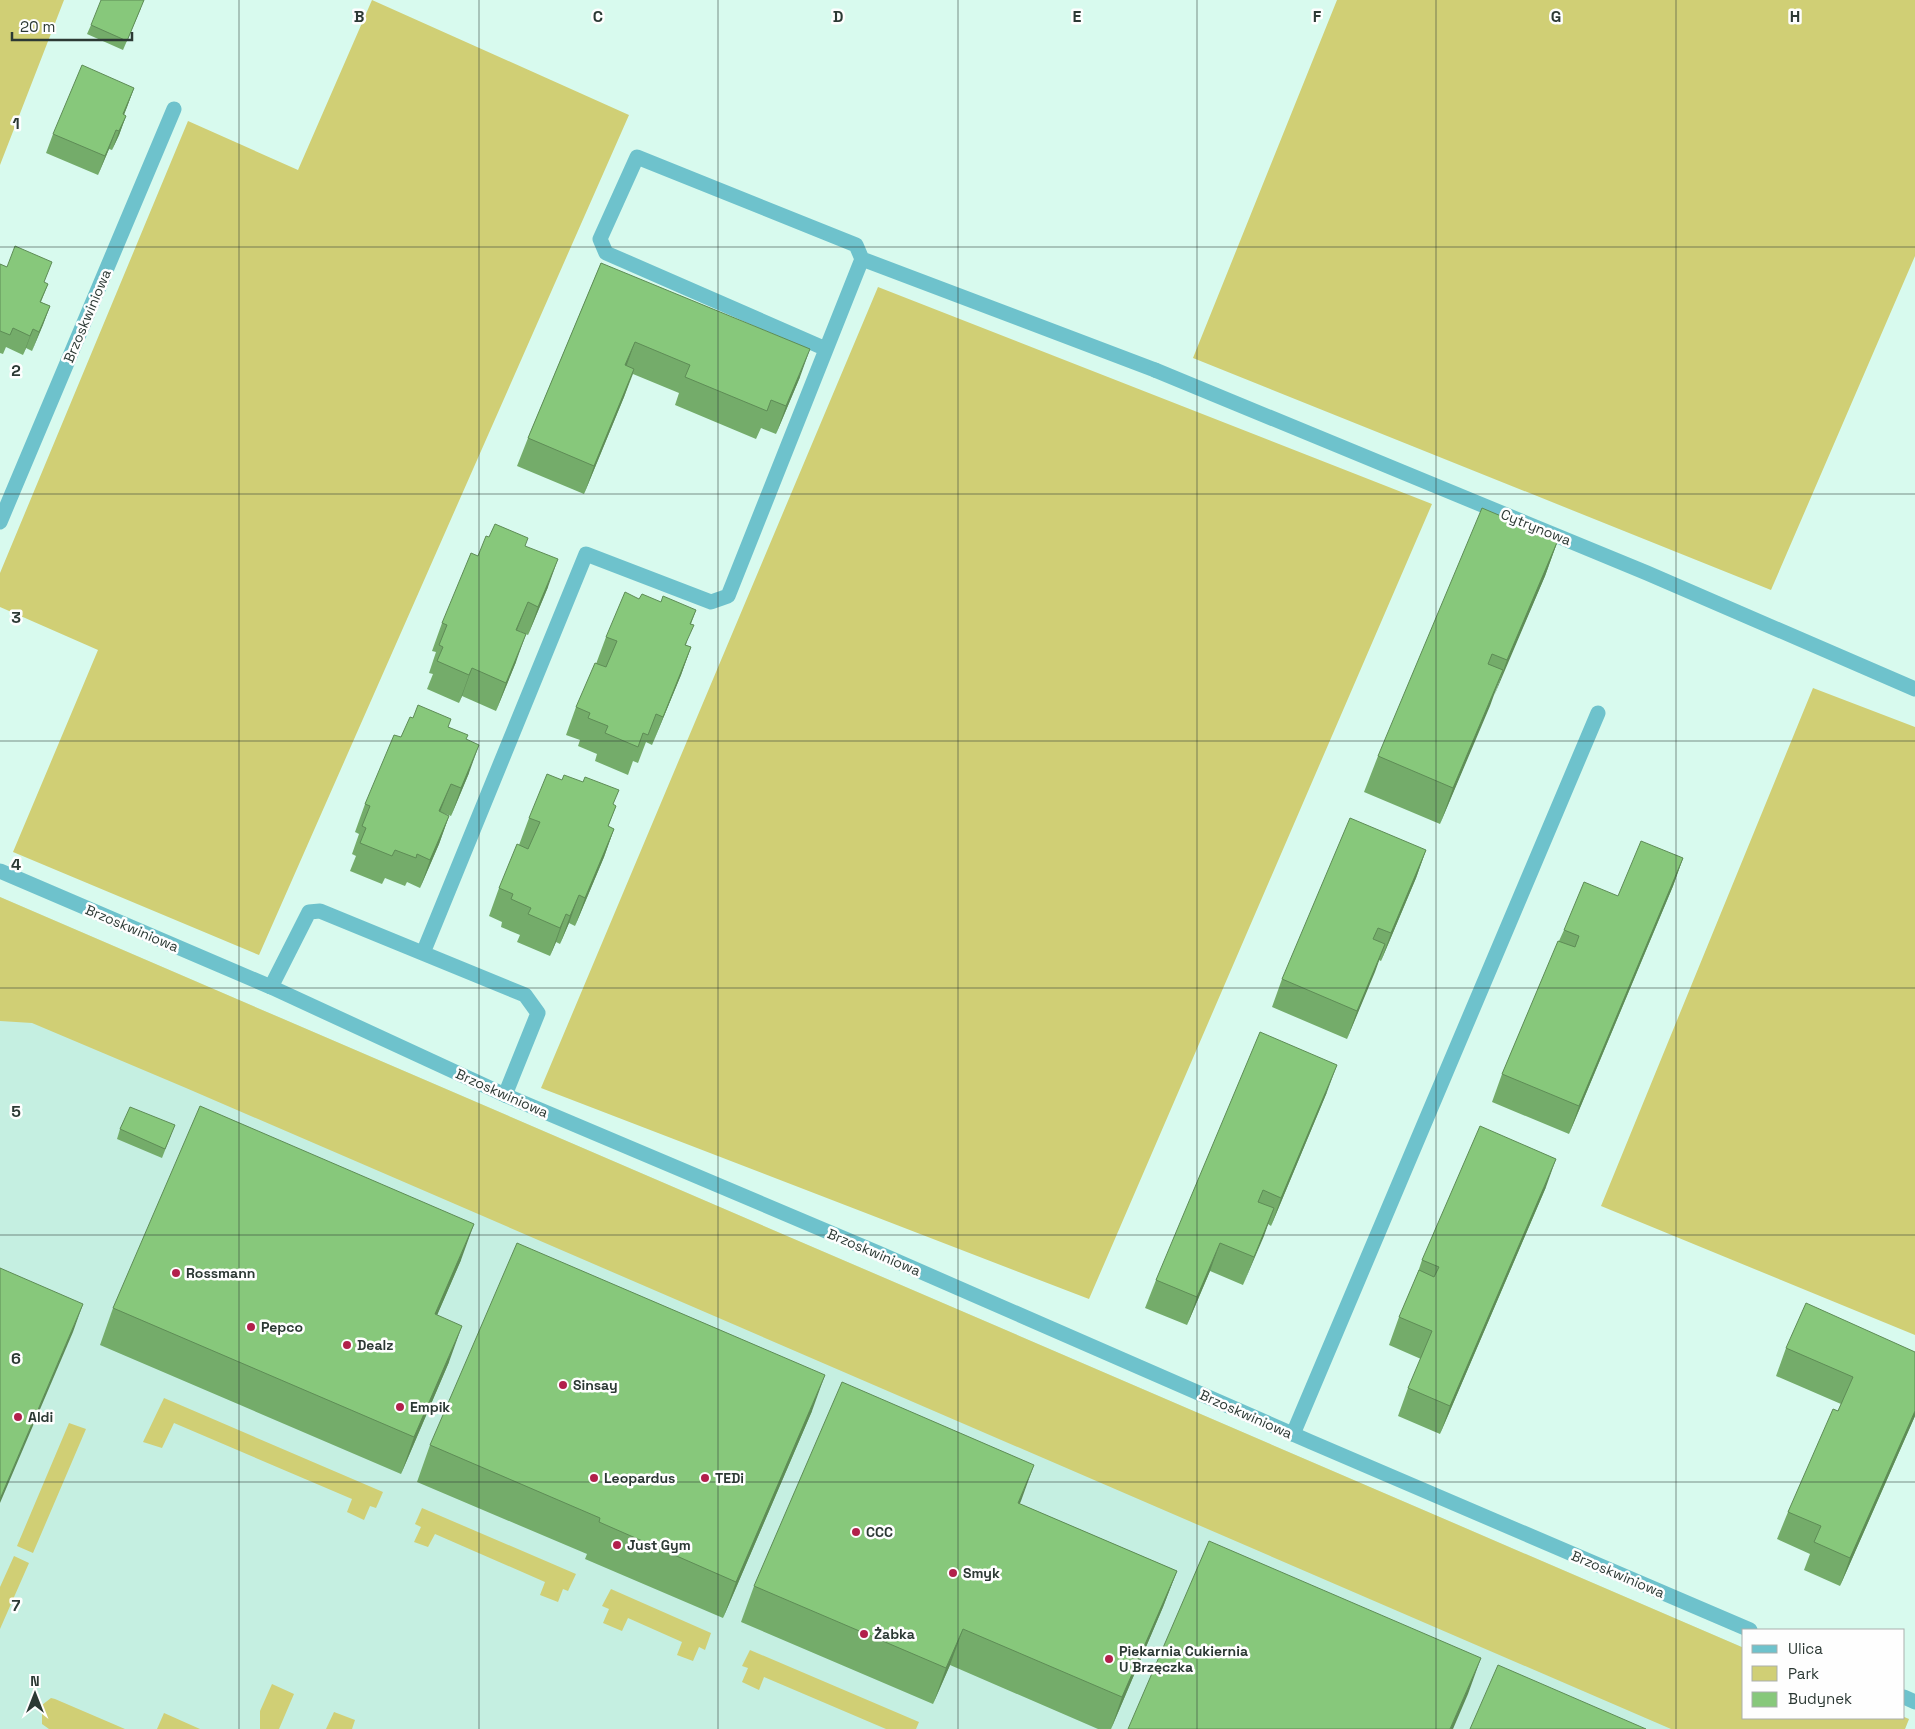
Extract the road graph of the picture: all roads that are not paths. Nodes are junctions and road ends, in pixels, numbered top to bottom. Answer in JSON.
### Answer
{"nodes":[{"id":1,"x":174,"y":109,"type":"dead end"},
{"id":2,"x":862,"y":259,"type":"junction"},
{"id":3,"x":826,"y":350,"type":"junction"},
{"id":4,"x":0,"y":522,"type":"edge"},
{"id":5,"x":1915,"y":689,"type":"edge"},
{"id":6,"x":1598,"y":713,"type":"dead end"},
{"id":7,"x":0,"y":871,"type":"edge"},
{"id":8,"x":423,"y":954,"type":"junction"},
{"id":9,"x":271,"y":987,"type":"junction"},
{"id":10,"x":505,"y":1095,"type":"junction"},
{"id":11,"x":1293,"y":1434,"type":"junction"},
{"id":12,"x":1748,"y":1629,"type":"edge"}],
"edges":[{"from":1,"to":4,"type":"street","name":"Brzoskwiniowa"},
{"from":2,"to":3,"type":"street"},
{"from":2,"to":3,"type":"street"},
{"from":2,"to":5,"type":"street","name":"Cytrynowa"},
{"from":3,"to":8,"type":"street"},
{"from":6,"to":11,"type":"street"},
{"from":7,"to":9,"type":"street","name":"Brzoskwiniowa"},
{"from":8,"to":9,"type":"street"},
{"from":8,"to":10,"type":"street"},
{"from":9,"to":10,"type":"street","name":"Brzoskwiniowa"},
{"from":10,"to":11,"type":"street","name":"Brzoskwiniowa"},
{"from":11,"to":12,"type":"street","name":"Brzoskwiniowa"}]}
